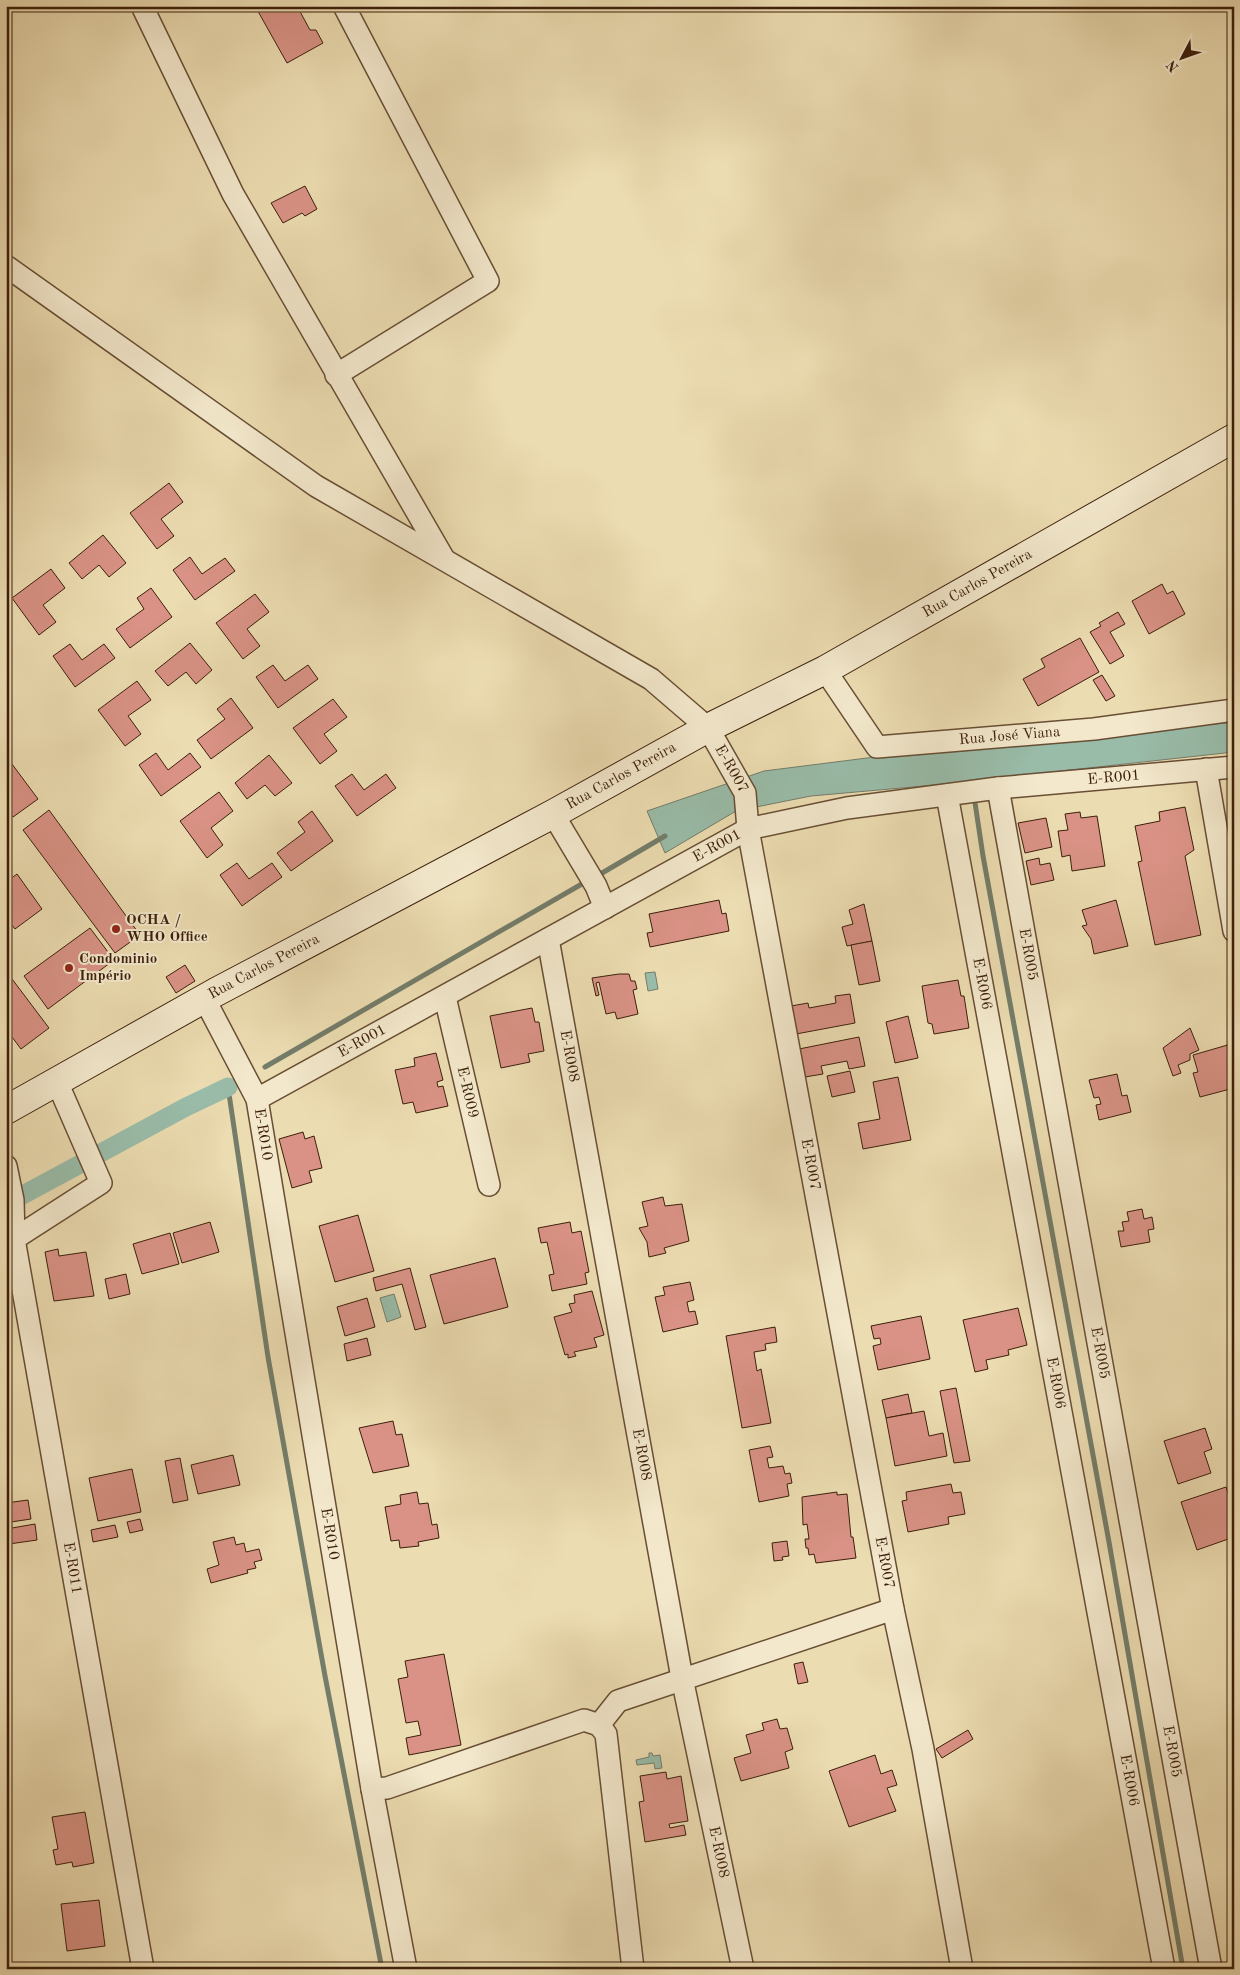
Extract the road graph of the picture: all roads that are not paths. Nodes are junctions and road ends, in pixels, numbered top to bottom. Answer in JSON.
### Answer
{"nodes":[{"id":1,"x":142,"y":6,"type":"edge"},
{"id":2,"x":344,"y":6,"type":"edge"},
{"id":3,"x":6,"y":266,"type":"edge"},
{"id":4,"x":336,"y":375,"type":"junction"},
{"id":5,"x":1234,"y":438,"type":"edge"},
{"id":6,"x":446,"y":561,"type":"junction"},
{"id":7,"x":825,"y":670,"type":"junction"},
{"id":8,"x":1234,"y":710,"type":"edge"},
{"id":9,"x":708,"y":728,"type":"junction"},
{"id":10,"x":1234,"y":767,"type":"edge"},
{"id":11,"x":1206,"y":769,"type":"junction"},
{"id":12,"x":998,"y":788,"type":"junction"},
{"id":13,"x":947,"y":795,"type":"junction"},
{"id":14,"x":553,"y":814,"type":"junction"},
{"id":15,"x":748,"y":829,"type":"junction"},
{"id":16,"x":605,"y":908,"type":"junction"},
{"id":17,"x":1234,"y":931,"type":"edge"},
{"id":18,"x":548,"y":938,"type":"junction"},
{"id":19,"x":204,"y":998,"type":"junction"},
{"id":20,"x":445,"y":998,"type":"junction"},
{"id":21,"x":57,"y":1082,"type":"junction"},
{"id":22,"x":257,"y":1099,"type":"junction"},
{"id":23,"x":6,"y":1110,"type":"edge"},
{"id":24,"x":6,"y":1166,"type":"edge"},
{"id":25,"x":489,"y":1185,"type":"dead end"},
{"id":26,"x":14,"y":1239,"type":"junction"},
{"id":27,"x":892,"y":1609,"type":"junction"},
{"id":28,"x":682,"y":1678,"type":"junction"},
{"id":29,"x":599,"y":1725,"type":"junction"},
{"id":30,"x":372,"y":1789,"type":"junction"},
{"id":31,"x":144,"y":1969,"type":"edge"},
{"id":32,"x":406,"y":1969,"type":"edge"},
{"id":33,"x":633,"y":1969,"type":"edge"},
{"id":34,"x":743,"y":1969,"type":"edge"},
{"id":35,"x":962,"y":1969,"type":"edge"},
{"id":36,"x":1164,"y":1969,"type":"edge"},
{"id":37,"x":1211,"y":1969,"type":"edge"}],
"edges":[{"from":1,"to":4,"type":"street"},
{"from":2,"to":4,"type":"street"},
{"from":3,"to":6,"type":"street","name":"E-R007"},
{"from":4,"to":6,"type":"street"},
{"from":5,"to":7,"type":"street","name":"Rua Carlos Pereira"},
{"from":6,"to":9,"type":"street","name":"E-R007"},
{"from":7,"to":8,"type":"street","name":"Rua José Viana"},
{"from":7,"to":9,"type":"street","name":"Rua Carlos Pereira"},
{"from":9,"to":14,"type":"street","name":"Rua Carlos Pereira"},
{"from":9,"to":15,"type":"street","name":"E-R007"},
{"from":10,"to":11,"type":"street","name":"E-R001"},
{"from":11,"to":12,"type":"street","name":"E-R001"},
{"from":11,"to":17,"type":"street"},
{"from":12,"to":13,"type":"street","name":"E-R001"},
{"from":12,"to":37,"type":"street","name":"E-R005"},
{"from":13,"to":15,"type":"street","name":"E-R001"},
{"from":13,"to":36,"type":"street","name":"E-R006"},
{"from":14,"to":16,"type":"street"},
{"from":14,"to":19,"type":"street","name":"Rua Carlos Pereira"},
{"from":15,"to":16,"type":"street","name":"E-R001"},
{"from":15,"to":27,"type":"street","name":"E-R007"},
{"from":16,"to":18,"type":"street","name":"E-R001"},
{"from":18,"to":20,"type":"street","name":"E-R001"},
{"from":18,"to":28,"type":"street","name":"E-R008"},
{"from":19,"to":21,"type":"street","name":"Rua Carlos Pereira"},
{"from":19,"to":22,"type":"street","name":"E-R010"},
{"from":20,"to":22,"type":"street","name":"E-R001"},
{"from":20,"to":25,"type":"street","name":"E-R009"},
{"from":21,"to":23,"type":"street","name":"Rua Carlos Pereira"},
{"from":21,"to":26,"type":"street"},
{"from":22,"to":30,"type":"street","name":"E-R010"},
{"from":24,"to":26,"type":"street","name":"E-R011"},
{"from":26,"to":31,"type":"street","name":"E-R011"},
{"from":27,"to":28,"type":"street"},
{"from":27,"to":35,"type":"street","name":"E-R007"},
{"from":28,"to":29,"type":"street"},
{"from":28,"to":34,"type":"street","name":"E-R008"},
{"from":29,"to":30,"type":"street"},
{"from":29,"to":33,"type":"street"},
{"from":30,"to":32,"type":"street","name":"E-R010"}]}
